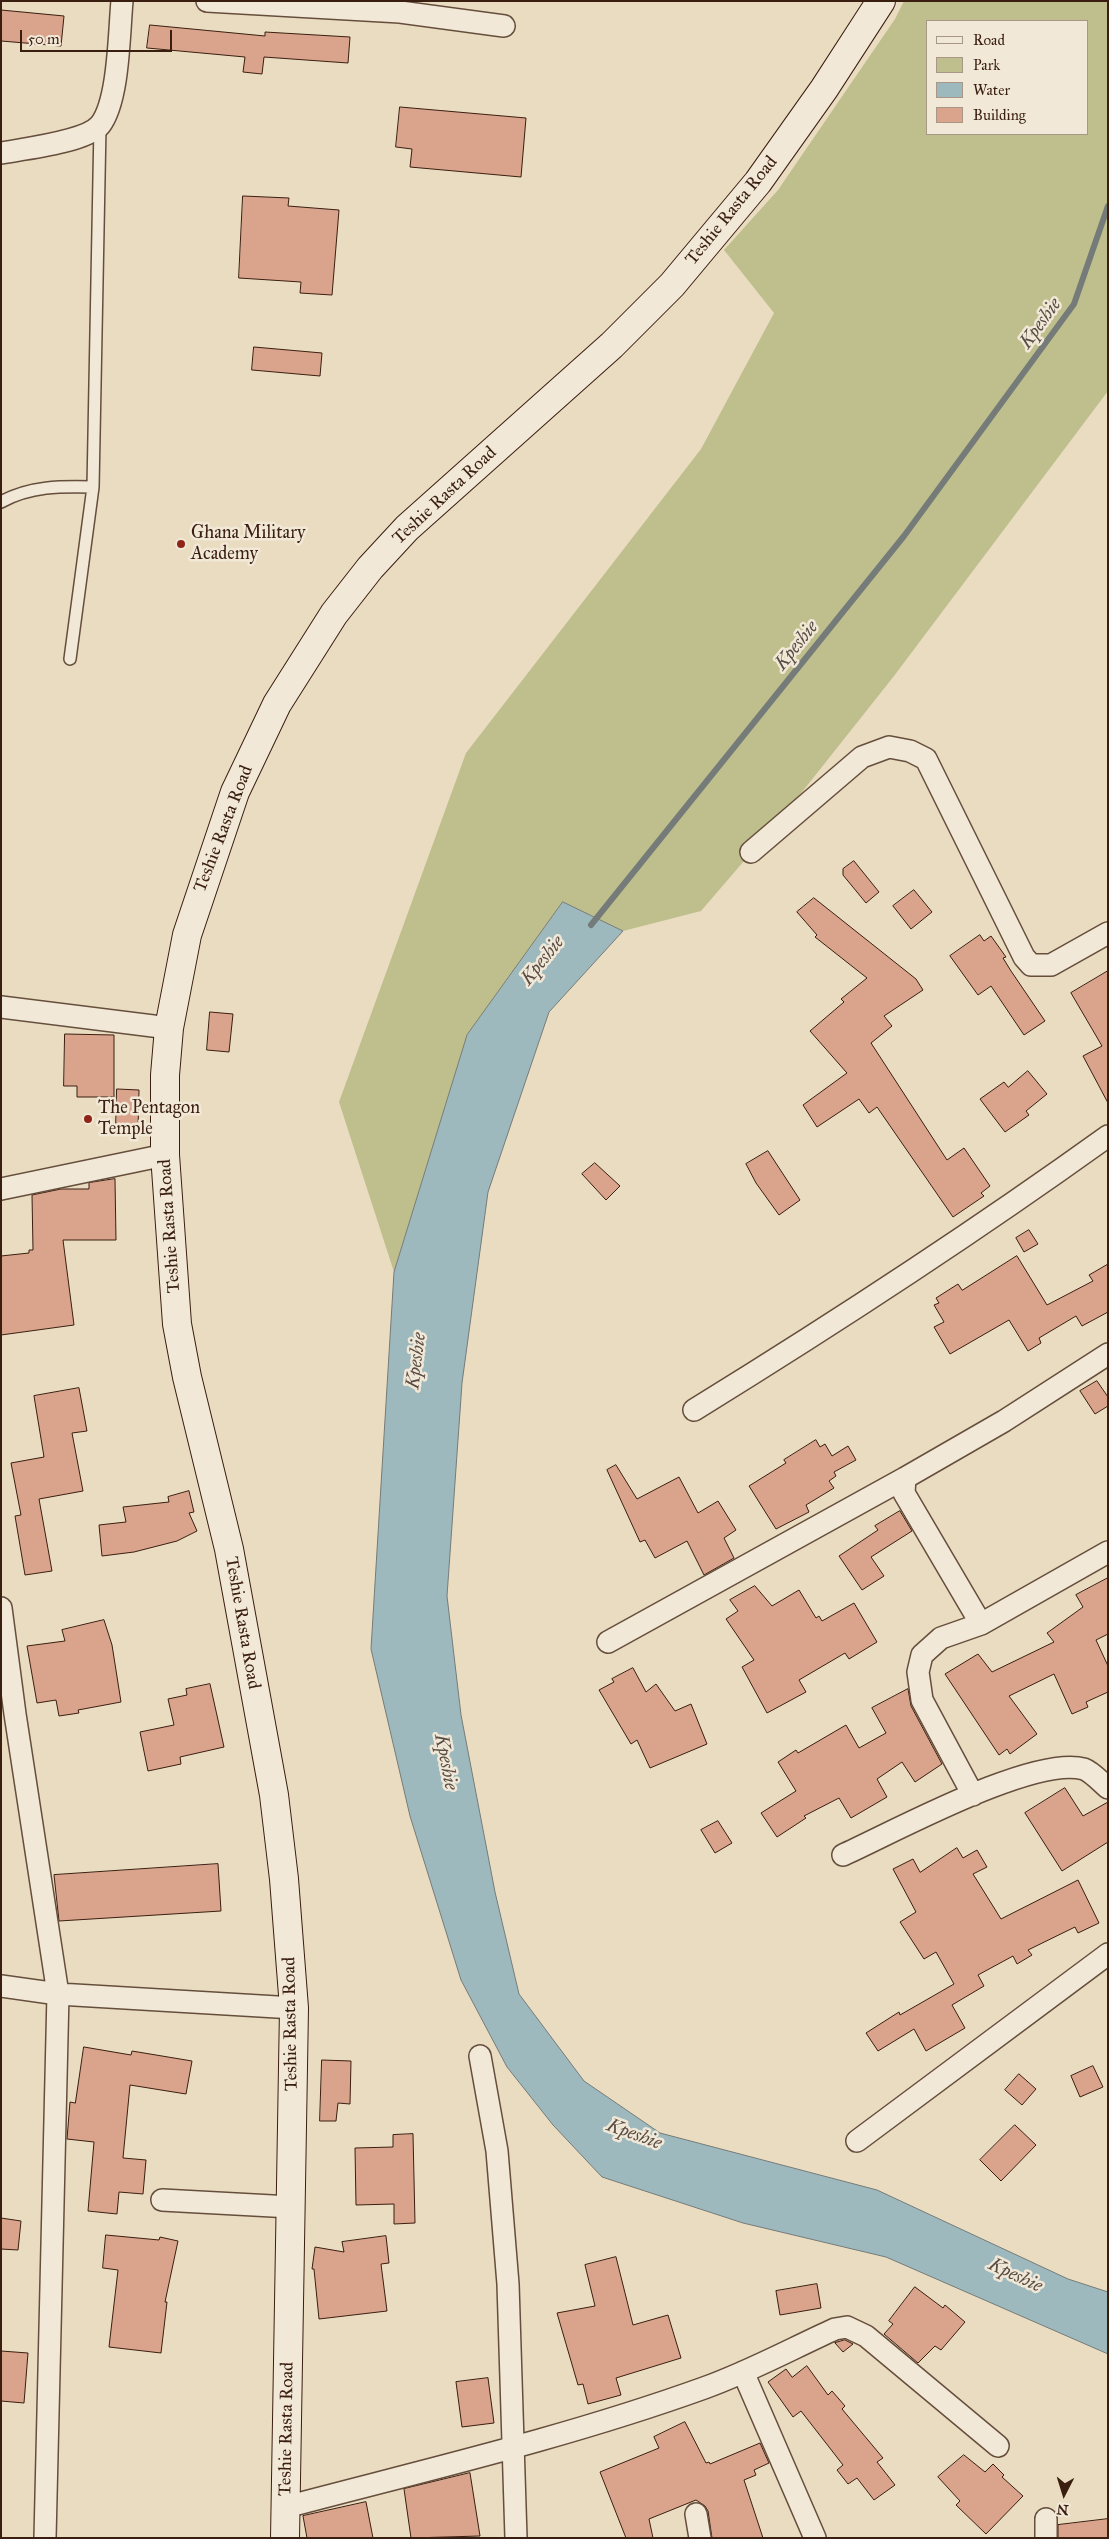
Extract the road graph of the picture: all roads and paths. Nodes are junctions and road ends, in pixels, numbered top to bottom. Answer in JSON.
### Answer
{"nodes":[{"id":1,"x":122,"y":1,"type":"edge"},
{"id":2,"x":207,"y":1,"type":"edge"},
{"id":3,"x":881,"y":1,"type":"edge"},
{"id":4,"x":239,"y":2,"type":"edge"},
{"id":5,"x":404,"y":6,"type":"edge"},
{"id":6,"x":504,"y":26,"type":"dead end"},
{"id":7,"x":100,"y":126,"type":"junction"},
{"id":8,"x":1,"y":153,"type":"edge"},
{"id":9,"x":93,"y":487,"type":"junction"},
{"id":10,"x":1,"y":502,"type":"edge"},
{"id":11,"x":70,"y":659,"type":"dead end"},
{"id":12,"x":751,"y":852,"type":"dead end"},
{"id":13,"x":1108,"y":933,"type":"edge"},
{"id":14,"x":2,"y":1004,"type":"edge"},
{"id":15,"x":169,"y":1028,"type":"junction"},
{"id":16,"x":1108,"y":1136,"type":"edge"},
{"id":17,"x":165,"y":1154,"type":"junction"},
{"id":18,"x":1,"y":1189,"type":"edge"},
{"id":19,"x":1108,"y":1354,"type":"edge"},
{"id":20,"x":694,"y":1410,"type":"dead end"},
{"id":21,"x":905,"y":1478,"type":"junction"},
{"id":22,"x":1108,"y":1552,"type":"edge"},
{"id":23,"x":1,"y":1608,"type":"edge"},
{"id":24,"x":981,"y":1624,"type":"junction"},
{"id":25,"x":608,"y":1642,"type":"dead end"},
{"id":26,"x":1108,"y":1788,"type":"edge"},
{"id":27,"x":973,"y":1795,"type":"junction"},
{"id":28,"x":843,"y":1855,"type":"dead end"},
{"id":29,"x":1108,"y":1954,"type":"edge"},
{"id":30,"x":1,"y":1986,"type":"edge"},
{"id":31,"x":58,"y":1994,"type":"junction"},
{"id":32,"x":294,"y":2008,"type":"junction"},
{"id":33,"x":480,"y":2056,"type":"dead end"},
{"id":34,"x":857,"y":2141,"type":"dead end"},
{"id":35,"x":162,"y":2200,"type":"dead end"},
{"id":36,"x":291,"y":2207,"type":"junction"},
{"id":37,"x":743,"y":2372,"type":"junction"},
{"id":38,"x":998,"y":2446,"type":"dead end"},
{"id":39,"x":514,"y":2447,"type":"junction"},
{"id":40,"x":286,"y":2507,"type":"junction"},
{"id":41,"x":696,"y":2514,"type":"dead end"},
{"id":42,"x":46,"y":2538,"type":"edge"},
{"id":43,"x":285,"y":2538,"type":"edge"},
{"id":44,"x":516,"y":2538,"type":"edge"},
{"id":45,"x":700,"y":2538,"type":"edge"},
{"id":46,"x":815,"y":2538,"type":"edge"}],
"edges":[{"from":1,"to":7,"type":"street"},
{"from":2,"to":4,"type":"street"},
{"from":3,"to":15,"type":"main road","name":"Teshie Rasta Road"},
{"from":4,"to":5,"type":"street"},
{"from":5,"to":6,"type":"street"},
{"from":7,"to":8,"type":"street"},
{"from":7,"to":9,"type":"lane"},
{"from":9,"to":10,"type":"lane"},
{"from":9,"to":11,"type":"lane"},
{"from":12,"to":13,"type":"street"},
{"from":14,"to":15,"type":"street"},
{"from":15,"to":17,"type":"main road","name":"Teshie Rasta Road"},
{"from":16,"to":20,"type":"street"},
{"from":17,"to":18,"type":"street"},
{"from":17,"to":32,"type":"main road","name":"Teshie Rasta Road"},
{"from":19,"to":21,"type":"street"},
{"from":21,"to":24,"type":"street"},
{"from":21,"to":25,"type":"street"},
{"from":22,"to":24,"type":"street"},
{"from":23,"to":31,"type":"street"},
{"from":24,"to":27,"type":"street"},
{"from":26,"to":27,"type":"street"},
{"from":27,"to":28,"type":"street"},
{"from":29,"to":34,"type":"street"},
{"from":30,"to":31,"type":"street"},
{"from":31,"to":32,"type":"street"},
{"from":31,"to":42,"type":"street"},
{"from":32,"to":36,"type":"main road","name":"Teshie Rasta Road"},
{"from":33,"to":39,"type":"street"},
{"from":35,"to":36,"type":"street"},
{"from":36,"to":40,"type":"main road","name":"Teshie Rasta Road"},
{"from":37,"to":38,"type":"street"},
{"from":37,"to":39,"type":"street"},
{"from":37,"to":46,"type":"street"},
{"from":39,"to":40,"type":"street"},
{"from":39,"to":44,"type":"street"},
{"from":40,"to":43,"type":"main road","name":"Teshie Rasta Road"},
{"from":41,"to":45,"type":"street"}]}
